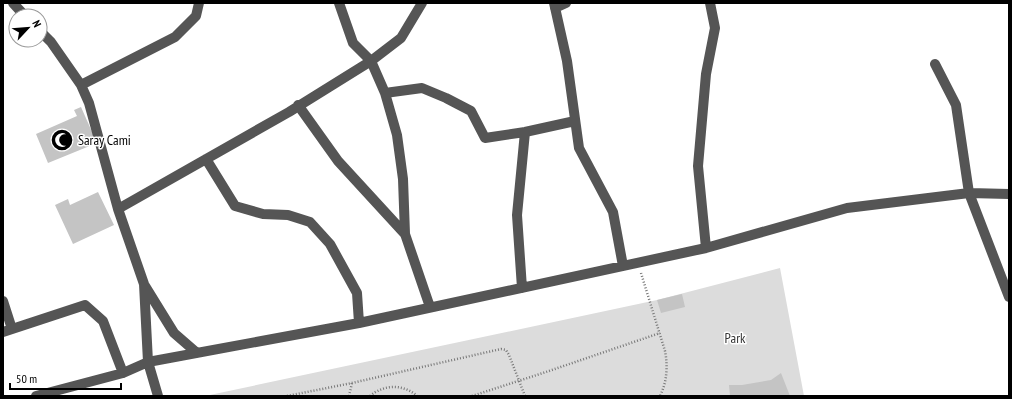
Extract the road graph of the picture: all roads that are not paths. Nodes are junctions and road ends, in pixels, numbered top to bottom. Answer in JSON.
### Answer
{"nodes":[{"id":1,"x":199,"y":3,"type":"edge"},
{"id":2,"x":339,"y":3,"type":"edge"},
{"id":3,"x":422,"y":3,"type":"edge"},
{"id":4,"x":566,"y":3,"type":"edge"},
{"id":5,"x":710,"y":3,"type":"edge"},
{"id":6,"x":554,"y":6,"type":"edge"},
{"id":7,"x":48,"y":39,"type":"edge"},
{"id":8,"x":371,"y":61,"type":"junction"},
{"id":9,"x":936,"y":64,"type":"dead end"},
{"id":10,"x":81,"y":85,"type":"junction"},
{"id":11,"x":385,"y":93,"type":"junction"},
{"id":12,"x":298,"y":105,"type":"junction"},
{"id":13,"x":575,"y":121,"type":"junction"},
{"id":14,"x":525,"y":132,"type":"junction"},
{"id":15,"x":206,"y":159,"type":"junction"},
{"id":16,"x":969,"y":193,"type":"junction"},
{"id":17,"x":1009,"y":194,"type":"edge"},
{"id":18,"x":118,"y":209,"type":"junction"},
{"id":19,"x":405,"y":234,"type":"junction"},
{"id":20,"x":706,"y":248,"type":"junction"},
{"id":21,"x":624,"y":266,"type":"junction"},
{"id":22,"x":144,"y":284,"type":"junction"},
{"id":23,"x":522,"y":288,"type":"junction"},
{"id":24,"x":1009,"y":297,"type":"edge"},
{"id":25,"x":3,"y":301,"type":"edge"},
{"id":26,"x":430,"y":307,"type":"junction"},
{"id":27,"x":358,"y":323,"type":"junction"},
{"id":28,"x":7,"y":331,"type":"edge"},
{"id":29,"x":197,"y":353,"type":"junction"},
{"id":30,"x":148,"y":362,"type":"junction"},
{"id":31,"x":123,"y":373,"type":"junction"},
{"id":32,"x":36,"y":396,"type":"edge"},
{"id":33,"x":158,"y":396,"type":"edge"}],
"edges":[{"from":1,"to":10,"type":"street"},
{"from":2,"to":8,"type":"street"},
{"from":3,"to":8,"type":"street"},
{"from":4,"to":6,"type":"street"},
{"from":5,"to":20,"type":"street"},
{"from":6,"to":13,"type":"street"},
{"from":7,"to":10,"type":"street"},
{"from":8,"to":11,"type":"street"},
{"from":8,"to":12,"type":"street"},
{"from":9,"to":16,"type":"street"},
{"from":10,"to":18,"type":"street"},
{"from":11,"to":14,"type":"street"},
{"from":11,"to":19,"type":"street"},
{"from":12,"to":15,"type":"street"},
{"from":12,"to":19,"type":"street"},
{"from":13,"to":14,"type":"street"},
{"from":13,"to":21,"type":"street"},
{"from":14,"to":23,"type":"street"},
{"from":15,"to":18,"type":"street"},
{"from":15,"to":27,"type":"street"},
{"from":16,"to":17,"type":"street"},
{"from":16,"to":20,"type":"street"},
{"from":16,"to":24,"type":"street"},
{"from":18,"to":22,"type":"street"},
{"from":19,"to":26,"type":"street"},
{"from":20,"to":21,"type":"street"},
{"from":21,"to":23,"type":"street"},
{"from":22,"to":29,"type":"street"},
{"from":22,"to":30,"type":"street"},
{"from":23,"to":26,"type":"street"},
{"from":25,"to":28,"type":"street"},
{"from":26,"to":27,"type":"street"},
{"from":27,"to":29,"type":"street"},
{"from":28,"to":31,"type":"street"},
{"from":29,"to":30,"type":"street"},
{"from":30,"to":31,"type":"street"},
{"from":30,"to":33,"type":"street"},
{"from":31,"to":32,"type":"street"}]}
